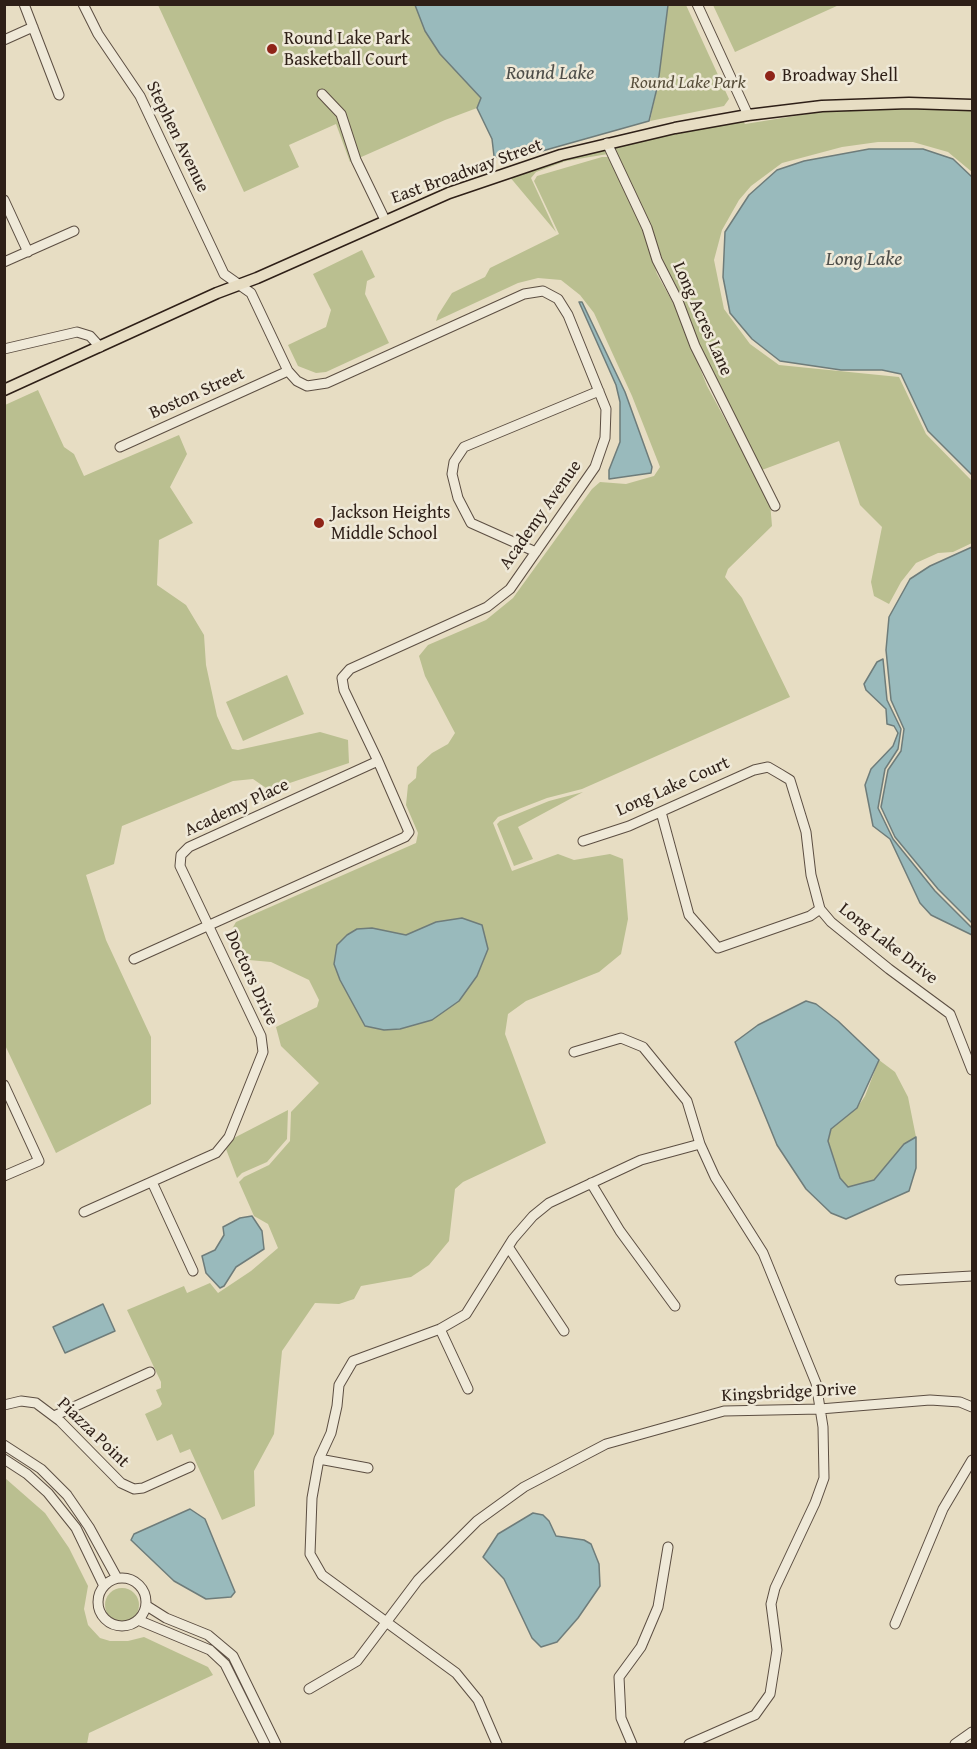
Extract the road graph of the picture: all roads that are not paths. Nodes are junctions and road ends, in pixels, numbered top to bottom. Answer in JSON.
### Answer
{"nodes":[{"id":1,"x":24,"y":4,"type":"edge"},
{"id":2,"x":82,"y":4,"type":"edge"},
{"id":3,"x":697,"y":4,"type":"edge"},
{"id":4,"x":33,"y":27,"type":"junction"},
{"id":5,"x":4,"y":40,"type":"edge"},
{"id":6,"x":322,"y":94,"type":"dead end"},
{"id":7,"x":59,"y":95,"type":"dead end"},
{"id":8,"x":972,"y":105,"type":"edge"},
{"id":9,"x":748,"y":115,"type":"junction"},
{"id":10,"x":607,"y":143,"type":"junction"},
{"id":11,"x":4,"y":200,"type":"edge"},
{"id":12,"x":385,"y":220,"type":"junction"},
{"id":13,"x":74,"y":231,"type":"dead end"},
{"id":14,"x":28,"y":252,"type":"junction"},
{"id":15,"x":4,"y":262,"type":"edge"},
{"id":16,"x":238,"y":285,"type":"junction"},
{"id":17,"x":100,"y":347,"type":"junction"},
{"id":18,"x":4,"y":349,"type":"edge"},
{"id":19,"x":288,"y":371,"type":"junction"},
{"id":20,"x":4,"y":390,"type":"edge"},
{"id":21,"x":599,"y":391,"type":"junction"},
{"id":22,"x":120,"y":447,"type":"dead end"},
{"id":23,"x":775,"y":506,"type":"dead end"},
{"id":24,"x":536,"y":552,"type":"junction"},
{"id":25,"x":378,"y":761,"type":"junction"},
{"id":26,"x":776,"y":772,"type":"joint"},
{"id":27,"x":661,"y":812,"type":"junction"},
{"id":28,"x":583,"y":841,"type":"dead end"},
{"id":29,"x":820,"y":909,"type":"junction"},
{"id":30,"x":208,"y":926,"type":"junction"},
{"id":31,"x":134,"y":959,"type":"dead end"},
{"id":32,"x":574,"y":1052,"type":"dead end"},
{"id":33,"x":972,"y":1070,"type":"edge"},
{"id":34,"x":4,"y":1085,"type":"edge"},
{"id":35,"x":700,"y":1144,"type":"junction"},
{"id":36,"x":4,"y":1176,"type":"edge"},
{"id":37,"x":152,"y":1182,"type":"junction"},
{"id":38,"x":591,"y":1183,"type":"junction"},
{"id":39,"x":84,"y":1212,"type":"dead end"},
{"id":40,"x":509,"y":1248,"type":"junction"},
{"id":41,"x":192,"y":1271,"type":"dead end"},
{"id":42,"x":972,"y":1276,"type":"edge"},
{"id":43,"x":900,"y":1280,"type":"dead end"},
{"id":44,"x":675,"y":1306,"type":"dead end"},
{"id":45,"x":440,"y":1329,"type":"junction"},
{"id":46,"x":564,"y":1331,"type":"dead end"},
{"id":47,"x":150,"y":1372,"type":"dead end"},
{"id":48,"x":468,"y":1389,"type":"dead end"},
{"id":49,"x":4,"y":1405,"type":"edge"},
{"id":50,"x":972,"y":1407,"type":"edge"},
{"id":51,"x":820,"y":1409,"type":"junction"},
{"id":52,"x":54,"y":1416,"type":"junction"},
{"id":53,"x":4,"y":1445,"type":"edge"},
{"id":54,"x":4,"y":1459,"type":"edge"},
{"id":55,"x":319,"y":1459,"type":"junction"},
{"id":56,"x":972,"y":1460,"type":"edge"},
{"id":57,"x":190,"y":1467,"type":"dead end"},
{"id":58,"x":368,"y":1468,"type":"dead end"},
{"id":59,"x":668,"y":1547,"type":"dead end"},
{"id":60,"x":117,"y":1578,"type":"junction"},
{"id":61,"x":104,"y":1586,"type":"junction"},
{"id":62,"x":147,"y":1606,"type":"junction"},
{"id":63,"x":138,"y":1620,"type":"junction"},
{"id":64,"x":387,"y":1621,"type":"junction"},
{"id":65,"x":895,"y":1624,"type":"dead end"},
{"id":66,"x":309,"y":1689,"type":"dead end"},
{"id":67,"x":972,"y":1732,"type":"edge"},
{"id":68,"x":265,"y":1744,"type":"edge"},
{"id":69,"x":276,"y":1744,"type":"edge"},
{"id":70,"x":497,"y":1744,"type":"edge"},
{"id":71,"x":632,"y":1744,"type":"edge"},
{"id":72,"x":689,"y":1744,"type":"edge"},
{"id":73,"x":955,"y":1744,"type":"edge"}],
"edges":[{"from":1,"to":4,"type":"street"},
{"from":2,"to":16,"type":"street","name":"Stephen Avenue"},
{"from":3,"to":9,"type":"street"},
{"from":4,"to":5,"type":"street"},
{"from":4,"to":7,"type":"street"},
{"from":6,"to":12,"type":"street"},
{"from":8,"to":9,"type":"main road","name":"East Broadway Street"},
{"from":9,"to":10,"type":"main road","name":"East Broadway Street"},
{"from":10,"to":12,"type":"main road","name":"East Broadway Street"},
{"from":10,"to":23,"type":"street","name":"Long Acres Lane"},
{"from":11,"to":14,"type":"street"},
{"from":12,"to":16,"type":"main road","name":"East Broadway Street"},
{"from":13,"to":14,"type":"street"},
{"from":14,"to":15,"type":"street"},
{"from":16,"to":17,"type":"main road","name":"East Broadway Street"},
{"from":16,"to":19,"type":"street"},
{"from":17,"to":18,"type":"street"},
{"from":17,"to":20,"type":"main road","name":"East Broadway Street"},
{"from":19,"to":21,"type":"street","name":"Academy Avenue"},
{"from":19,"to":22,"type":"street","name":"Boston Street"},
{"from":21,"to":24,"type":"street","name":"Academy Avenue"},
{"from":21,"to":24,"type":"street"},
{"from":24,"to":25,"type":"street","name":"Academy Avenue"},
{"from":25,"to":30,"type":"street","name":"Academy Place"},
{"from":25,"to":30,"type":"street","name":"Doctors Drive"},
{"from":26,"to":27,"type":"street","name":"Long Lake Court"},
{"from":26,"to":29,"type":"street","name":"Long Lake Drive"},
{"from":27,"to":28,"type":"street","name":"Long Lake Court"},
{"from":27,"to":29,"type":"street"},
{"from":29,"to":33,"type":"street","name":"Long Lake Drive"},
{"from":30,"to":31,"type":"street"},
{"from":30,"to":37,"type":"street","name":"Doctors Drive"},
{"from":32,"to":35,"type":"street"},
{"from":34,"to":36,"type":"street"},
{"from":35,"to":38,"type":"street"},
{"from":35,"to":51,"type":"street"},
{"from":37,"to":39,"type":"street","name":"Doctors Drive"},
{"from":37,"to":41,"type":"street"},
{"from":38,"to":40,"type":"street"},
{"from":38,"to":44,"type":"street"},
{"from":40,"to":45,"type":"street"},
{"from":40,"to":46,"type":"street"},
{"from":42,"to":43,"type":"street"},
{"from":45,"to":48,"type":"street"},
{"from":45,"to":55,"type":"street"},
{"from":47,"to":52,"type":"street"},
{"from":49,"to":52,"type":"street","name":"Piazza Point"},
{"from":50,"to":51,"type":"street","name":"Kingsbridge Drive"},
{"from":51,"to":64,"type":"street","name":"Kingsbridge Drive"},
{"from":51,"to":72,"type":"street"},
{"from":52,"to":57,"type":"street","name":"Piazza Point"},
{"from":53,"to":60,"type":"street"},
{"from":54,"to":61,"type":"street"},
{"from":55,"to":58,"type":"street"},
{"from":55,"to":64,"type":"street"},
{"from":56,"to":65,"type":"street"},
{"from":59,"to":71,"type":"street"},
{"from":60,"to":61,"type":"street"},
{"from":60,"to":62,"type":"street"},
{"from":61,"to":63,"type":"street"},
{"from":62,"to":63,"type":"street"},
{"from":62,"to":69,"type":"street"},
{"from":63,"to":68,"type":"street"},
{"from":64,"to":66,"type":"street","name":"Kingsbridge Drive"},
{"from":64,"to":70,"type":"street"},
{"from":67,"to":73,"type":"street"}]}
